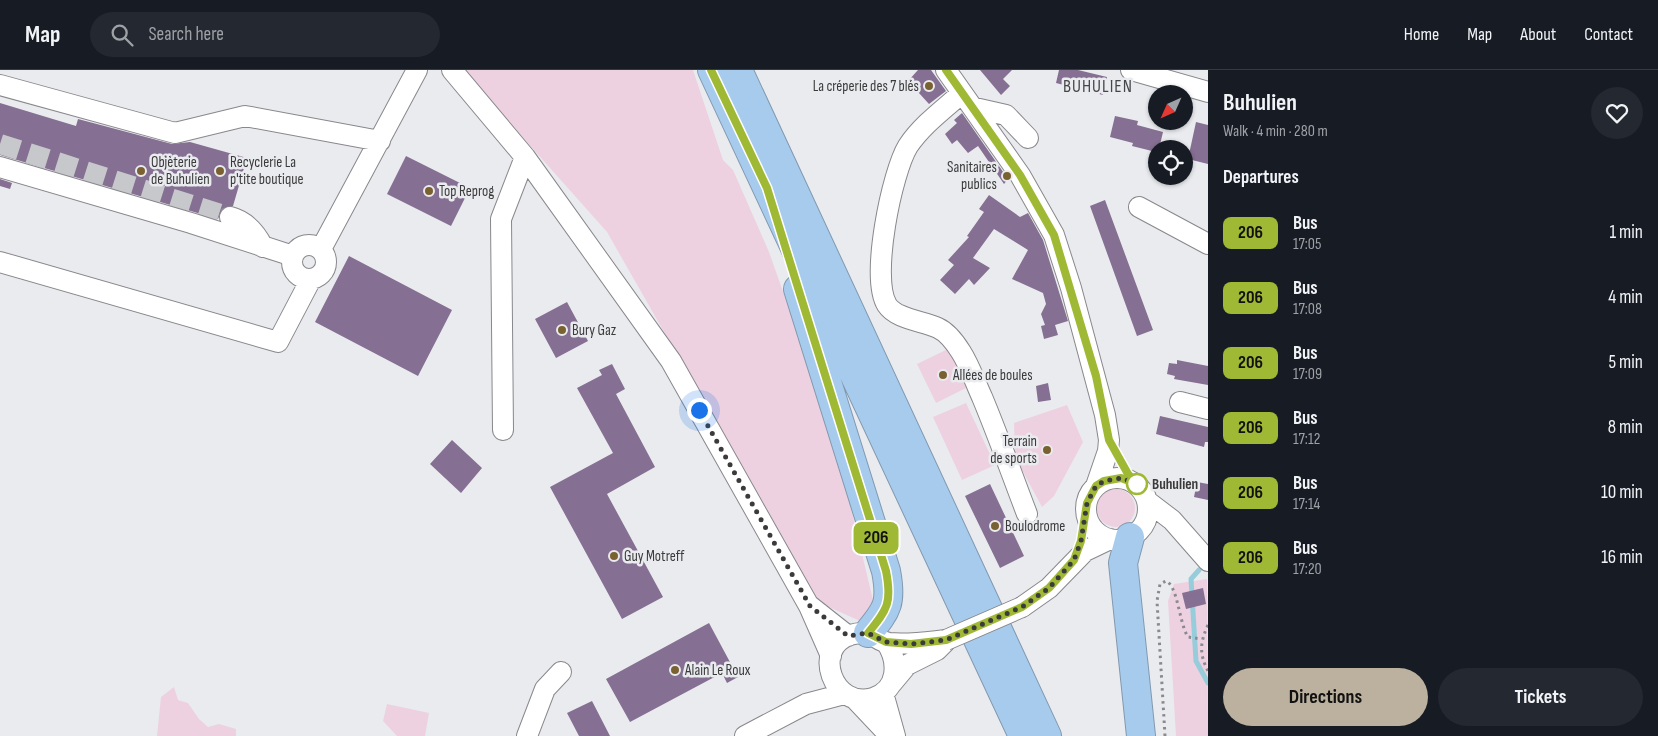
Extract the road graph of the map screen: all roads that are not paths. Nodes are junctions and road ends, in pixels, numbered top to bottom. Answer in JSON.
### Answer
{"nodes":[{"id":1,"x":417,"y":70,"type":"edge"},
{"id":2,"x":452,"y":70,"type":"edge"},
{"id":3,"x":712,"y":70,"type":"edge"},
{"id":4,"x":738,"y":70,"type":"edge"},
{"id":5,"x":946,"y":70,"type":"edge"},
{"id":6,"x":1131,"y":70,"type":"edge"},
{"id":7,"x":0,"y":84,"type":"edge"},
{"id":8,"x":1208,"y":92,"type":"edge"},
{"id":9,"x":962,"y":93,"type":"junction"},
{"id":10,"x":975,"y":108,"type":"junction"},
{"id":11,"x":1028,"y":138,"type":"dead end"},
{"id":12,"x":380,"y":141,"type":"junction"},
{"id":13,"x":525,"y":157,"type":"junction"},
{"id":14,"x":0,"y":167,"type":"edge"},
{"id":15,"x":767,"y":188,"type":"junction"},
{"id":16,"x":1139,"y":208,"type":"dead end"},
{"id":17,"x":230,"y":217,"type":"tunnel mouth"},
{"id":18,"x":1208,"y":244,"type":"edge"},
{"id":19,"x":263,"y":247,"type":"junction"},
{"id":20,"x":321,"y":249,"type":"junction"},
{"id":21,"x":293,"y":256,"type":"junction"},
{"id":22,"x":0,"y":262,"type":"edge"},
{"id":23,"x":311,"y":279,"type":"junction"},
{"id":24,"x":1180,"y":402,"type":"dead end"},
{"id":25,"x":1208,"y":409,"type":"edge"},
{"id":26,"x":503,"y":430,"type":"dead end"},
{"id":27,"x":1109,"y":440,"type":"junction"},
{"id":28,"x":1096,"y":486,"type":"junction"},
{"id":29,"x":1142,"y":492,"type":"junction"},
{"id":30,"x":1086,"y":512,"type":"junction"},
{"id":31,"x":1027,"y":514,"type":"dead end"},
{"id":32,"x":1183,"y":532,"type":"junction"},
{"id":33,"x":1127,"y":535,"type":"junction"},
{"id":34,"x":1074,"y":560,"type":"junction"},
{"id":35,"x":1208,"y":561,"type":"edge"},
{"id":36,"x":810,"y":606,"type":"junction"},
{"id":37,"x":867,"y":637,"type":"junction"},
{"id":38,"x":946,"y":640,"type":"junction"},
{"id":39,"x":830,"y":661,"type":"junction"},
{"id":40,"x":561,"y":672,"type":"dead end"},
{"id":41,"x":887,"y":689,"type":"junction"},
{"id":42,"x":849,"y":696,"type":"junction"},
{"id":43,"x":806,"y":704,"type":"junction"},
{"id":44,"x":527,"y":736,"type":"edge"},
{"id":45,"x":745,"y":736,"type":"edge"},
{"id":46,"x":890,"y":736,"type":"edge"},
{"id":47,"x":894,"y":736,"type":"edge"},
{"id":48,"x":1023,"y":736,"type":"edge"},
{"id":49,"x":1046,"y":736,"type":"edge"},
{"id":50,"x":1141,"y":736,"type":"edge"}],
"edges":[{"from":1,"to":12,"type":"street"},
{"from":2,"to":13,"type":"street"},
{"from":3,"to":15,"type":"highway"},
{"from":4,"to":49,"type":"highway"},
{"from":5,"to":9,"type":"street"},
{"from":6,"to":8,"type":"street"},
{"from":7,"to":12,"type":"street"},
{"from":9,"to":10,"type":"street"},
{"from":9,"to":31,"type":"street"},
{"from":10,"to":11,"type":"street"},
{"from":10,"to":27,"type":"street"},
{"from":12,"to":20,"type":"street"},
{"from":13,"to":26,"type":"street"},
{"from":13,"to":36,"type":"street"},
{"from":14,"to":19,"type":"street"},
{"from":15,"to":37,"type":"highway"},
{"from":15,"to":48,"type":"highway"},
{"from":16,"to":18,"type":"street"},
{"from":17,"to":19,"type":"street"},
{"from":19,"to":21,"type":"street"},
{"from":20,"to":21,"type":"street"},
{"from":20,"to":23,"type":"street"},
{"from":21,"to":23,"type":"street"},
{"from":22,"to":23,"type":"street"},
{"from":24,"to":25,"type":"street"},
{"from":27,"to":28,"type":"street"},
{"from":27,"to":29,"type":"street"},
{"from":28,"to":29,"type":"street"},
{"from":28,"to":30,"type":"street"},
{"from":29,"to":32,"type":"street"},
{"from":29,"to":33,"type":"street"},
{"from":30,"to":33,"type":"street"},
{"from":30,"to":34,"type":"street"},
{"from":32,"to":33,"type":"street"},
{"from":32,"to":35,"type":"street"},
{"from":33,"to":34,"type":"street"},
{"from":33,"to":50,"type":"highway"},
{"from":34,"to":38,"type":"street","bridge":true},
{"from":36,"to":37,"type":"street"},
{"from":36,"to":39,"type":"street"},
{"from":37,"to":38,"type":"street"},
{"from":37,"to":39,"type":"street"},
{"from":37,"to":41,"type":"street"},
{"from":38,"to":41,"type":"street"},
{"from":39,"to":42,"type":"street"},
{"from":39,"to":43,"type":"street"},
{"from":40,"to":44,"type":"street"},
{"from":41,"to":42,"type":"street"},
{"from":41,"to":47,"type":"street"},
{"from":42,"to":43,"type":"street"},
{"from":42,"to":46,"type":"street"},
{"from":43,"to":45,"type":"street"}]}
